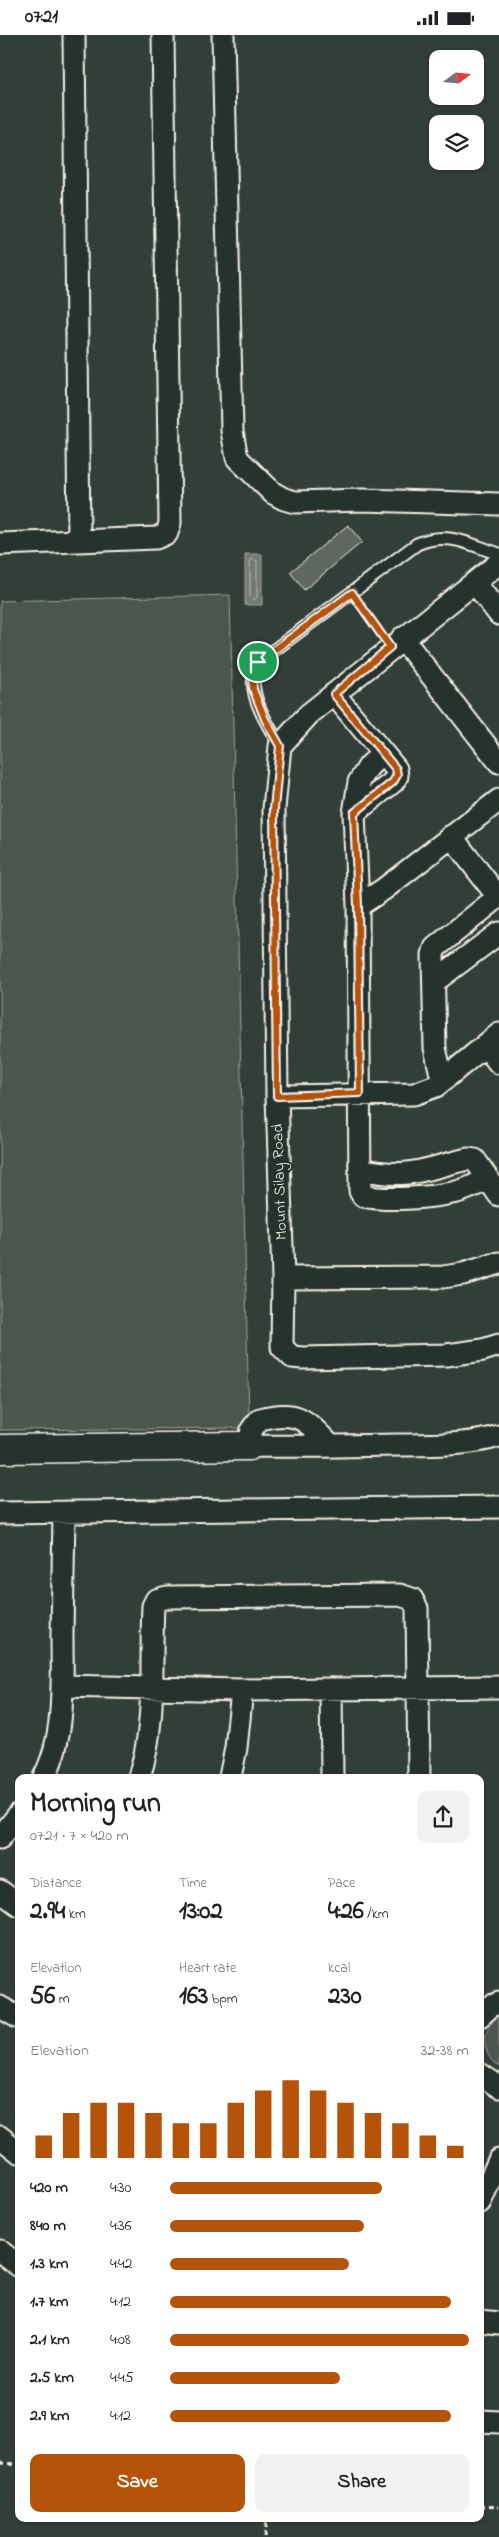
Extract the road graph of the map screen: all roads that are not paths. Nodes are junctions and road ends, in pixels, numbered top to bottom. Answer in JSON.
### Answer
{"nodes":[{"id":1,"x":74,"y":35,"type":"edge"},
{"id":2,"x":163,"y":35,"type":"edge"},
{"id":3,"x":223,"y":35,"type":"edge"},
{"id":4,"x":499,"y":505,"type":"edge"},
{"id":5,"x":79,"y":541,"type":"junction"},
{"id":6,"x":0,"y":544,"type":"edge"},
{"id":7,"x":499,"y":554,"type":"edge"},
{"id":8,"x":499,"y":563,"type":"edge"},
{"id":9,"x":475,"y":583,"type":"junction"},
{"id":10,"x":499,"y":615,"type":"edge"},
{"id":11,"x":401,"y":639,"type":"junction"},
{"id":12,"x":334,"y":694,"type":"junction"},
{"id":13,"x":499,"y":743,"type":"edge"},
{"id":14,"x":280,"y":746,"type":"junction"},
{"id":15,"x":499,"y":762,"type":"edge"},
{"id":16,"x":499,"y":800,"type":"edge"},
{"id":17,"x":451,"y":836,"type":"junction"},
{"id":18,"x":499,"y":898,"type":"edge"},
{"id":19,"x":358,"y":906,"type":"junction"},
{"id":20,"x":499,"y":933,"type":"edge"},
{"id":21,"x":435,"y":981,"type":"junction"},
{"id":22,"x":492,"y":1040,"type":"edge"},
{"id":23,"x":499,"y":1063,"type":"edge"},
{"id":24,"x":442,"y":1079,"type":"junction"},
{"id":25,"x":360,"y":1093,"type":"junction"},
{"id":26,"x":277,"y":1096,"type":"junction"},
{"id":27,"x":361,"y":1169,"type":"junction"},
{"id":28,"x":493,"y":1187,"type":"edge"},
{"id":29,"x":499,"y":1263,"type":"edge"},
{"id":30,"x":283,"y":1278,"type":"junction"},
{"id":31,"x":499,"y":1345,"type":"edge"},
{"id":32,"x":499,"y":1437,"type":"edge"},
{"id":33,"x":249,"y":1446,"type":"junction"},
{"id":34,"x":331,"y":1446,"type":"junction"},
{"id":35,"x":0,"y":1449,"type":"edge"},
{"id":36,"x":499,"y":1507,"type":"edge"},
{"id":37,"x":0,"y":1513,"type":"edge"},
{"id":38,"x":64,"y":1513,"type":"junction"},
{"id":39,"x":62,"y":1686,"type":"junction"},
{"id":40,"x":419,"y":1686,"type":"junction"},
{"id":41,"x":499,"y":1687,"type":"edge"},
{"id":42,"x":152,"y":1689,"type":"junction"},
{"id":43,"x":332,"y":1689,"type":"junction"},
{"id":44,"x":242,"y":1690,"type":"junction"},
{"id":45,"x":46,"y":1774,"type":"edge"},
{"id":46,"x":140,"y":1774,"type":"edge"},
{"id":47,"x":231,"y":1774,"type":"edge"},
{"id":48,"x":332,"y":1774,"type":"edge"},
{"id":49,"x":419,"y":1774,"type":"edge"},
{"id":50,"x":15,"y":1819,"type":"edge"},
{"id":51,"x":0,"y":1838,"type":"edge"},
{"id":52,"x":0,"y":1891,"type":"edge"},
{"id":53,"x":15,"y":1902,"type":"edge"},
{"id":54,"x":499,"y":2003,"type":"edge"},
{"id":55,"x":0,"y":2007,"type":"edge"},
{"id":56,"x":484,"y":2012,"type":"edge"},
{"id":57,"x":15,"y":2016,"type":"edge"},
{"id":58,"x":484,"y":2077,"type":"edge"},
{"id":59,"x":499,"y":2087,"type":"edge"},
{"id":60,"x":0,"y":2137,"type":"edge"},
{"id":61,"x":15,"y":2149,"type":"edge"},
{"id":62,"x":499,"y":2160,"type":"edge"},
{"id":63,"x":484,"y":2193,"type":"edge"},
{"id":64,"x":0,"y":2251,"type":"edge"},
{"id":65,"x":15,"y":2262,"type":"edge"},
{"id":66,"x":484,"y":2321,"type":"edge"},
{"id":67,"x":499,"y":2323,"type":"edge"},
{"id":68,"x":484,"y":2421,"type":"edge"},
{"id":69,"x":499,"y":2422,"type":"edge"}],
"edges":[{"from":1,"to":5,"type":"street"},
{"from":2,"to":5,"type":"street"},
{"from":3,"to":4,"type":"street"},
{"from":5,"to":6,"type":"street"},
{"from":7,"to":14,"type":"lane"},
{"from":8,"to":9,"type":"street"},
{"from":9,"to":10,"type":"street"},
{"from":9,"to":11,"type":"street"},
{"from":11,"to":12,"type":"street"},
{"from":11,"to":13,"type":"street"},
{"from":11,"to":15,"type":"street"},
{"from":12,"to":14,"type":"street"},
{"from":12,"to":19,"type":"street"},
{"from":14,"to":26,"type":"street","name":"Mount Silay Road"},
{"from":16,"to":17,"type":"street"},
{"from":17,"to":18,"type":"street"},
{"from":17,"to":19,"type":"street"},
{"from":18,"to":21,"type":"street"},
{"from":19,"to":25,"type":"street"},
{"from":20,"to":21,"type":"street"},
{"from":21,"to":24,"type":"street"},
{"from":22,"to":23,"type":"street"},
{"from":22,"to":24,"type":"street"},
{"from":24,"to":25,"type":"street"},
{"from":25,"to":26,"type":"street"},
{"from":25,"to":27,"type":"street"},
{"from":26,"to":30,"type":"street","name":"Mount Silay Road"},
{"from":27,"to":28,"type":"street"},
{"from":27,"to":28,"type":"street"},
{"from":29,"to":30,"type":"street"},
{"from":30,"to":31,"type":"street","name":"Mount Silay Road"},
{"from":32,"to":34,"type":"street"},
{"from":33,"to":34,"type":"street"},
{"from":33,"to":34,"type":"street"},
{"from":33,"to":35,"type":"street"},
{"from":36,"to":38,"type":"street"},
{"from":37,"to":38,"type":"street"},
{"from":38,"to":39,"type":"street"},
{"from":39,"to":42,"type":"street"},
{"from":39,"to":45,"type":"street"},
{"from":40,"to":41,"type":"street"},
{"from":40,"to":42,"type":"street"},
{"from":40,"to":43,"type":"street"},
{"from":40,"to":49,"type":"street"},
{"from":42,"to":44,"type":"street"},
{"from":42,"to":46,"type":"street"},
{"from":43,"to":44,"type":"street"},
{"from":43,"to":48,"type":"street"},
{"from":44,"to":47,"type":"street"},
{"from":50,"to":51,"type":"street"},
{"from":52,"to":53,"type":"street"},
{"from":54,"to":56,"type":"street"},
{"from":55,"to":57,"type":"street"},
{"from":58,"to":59,"type":"street"},
{"from":60,"to":61,"type":"street"},
{"from":62,"to":63,"type":"street"},
{"from":64,"to":65,"type":"street"},
{"from":66,"to":67,"type":"street"},
{"from":68,"to":69,"type":"street"}]}
